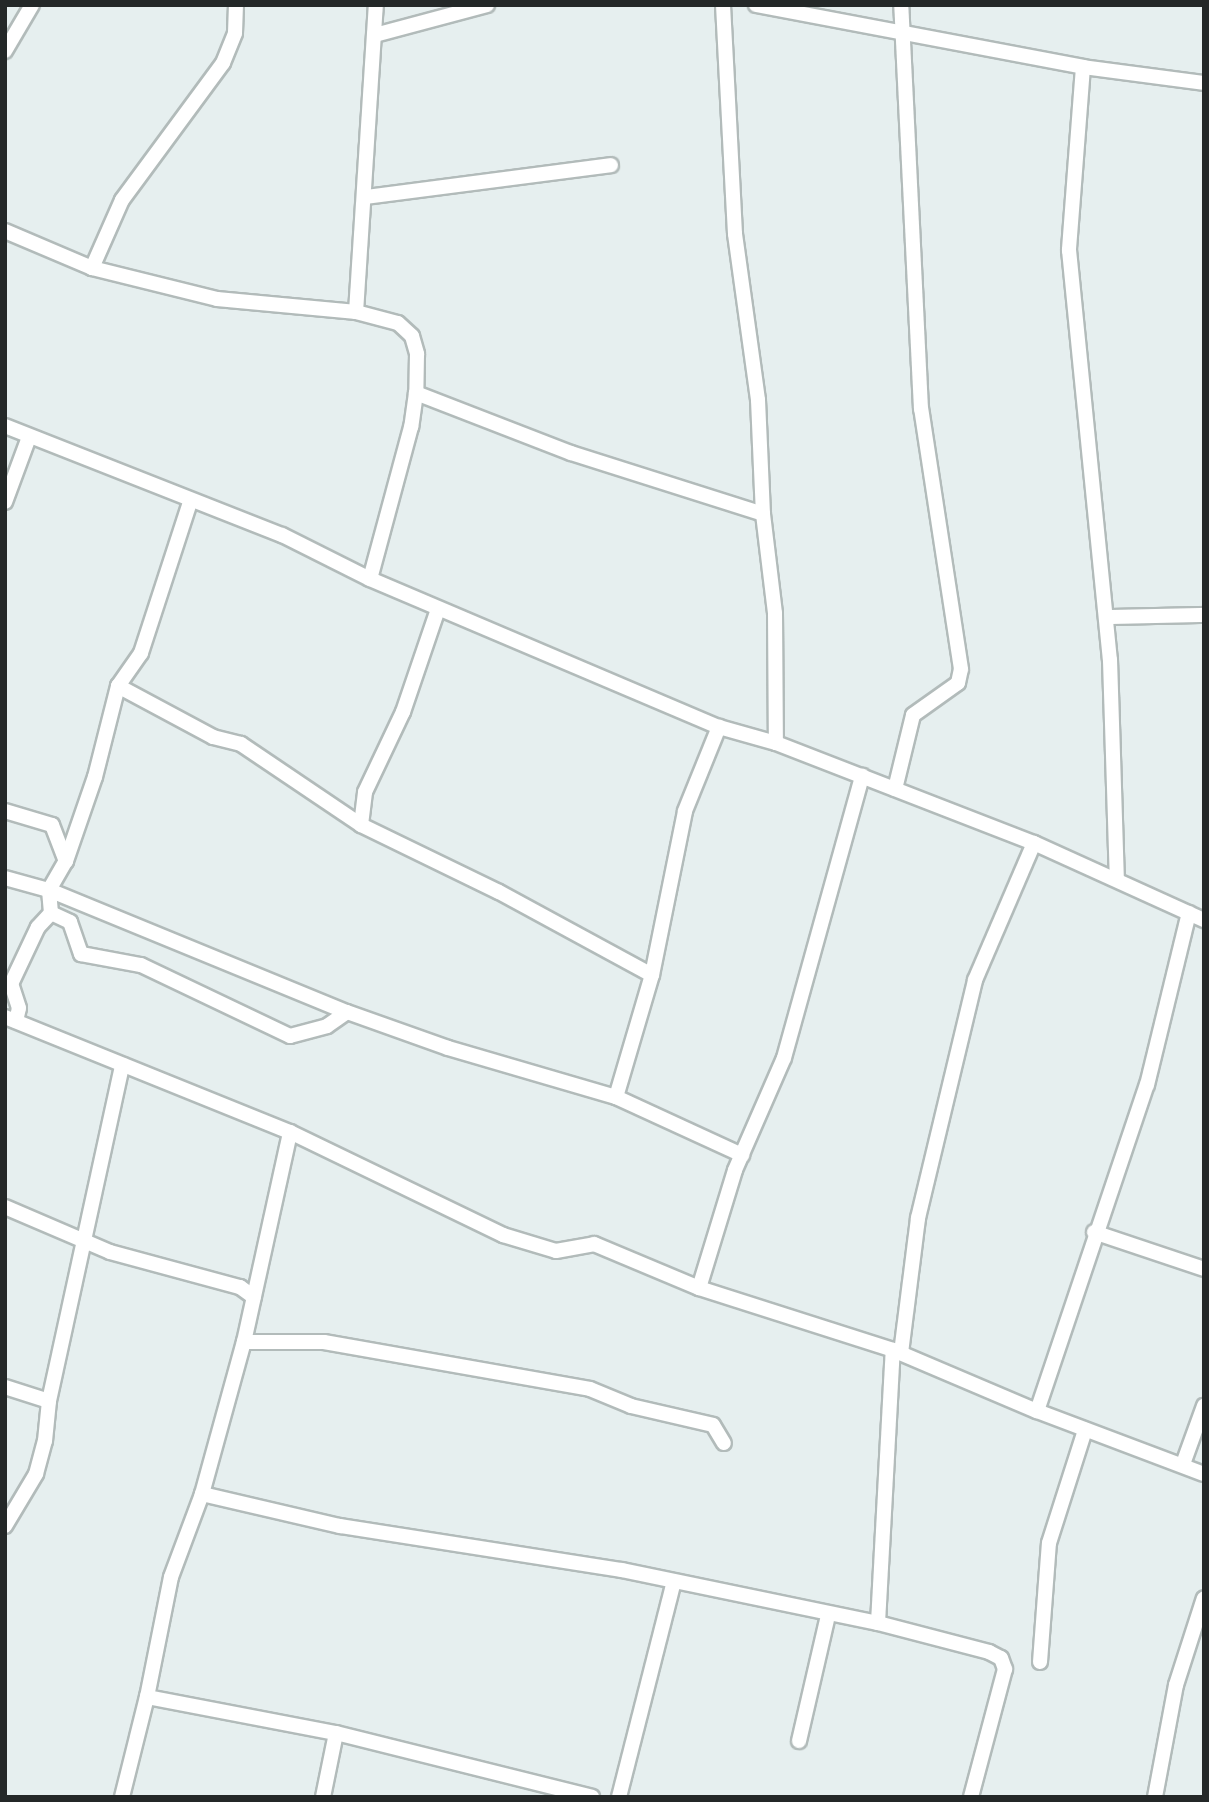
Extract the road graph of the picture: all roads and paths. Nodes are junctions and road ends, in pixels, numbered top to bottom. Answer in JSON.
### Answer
{"nodes":[{"id":1,"x":32,"y":5,"type":"edge"},
{"id":2,"x":236,"y":5,"type":"edge"},
{"id":3,"x":376,"y":5,"type":"edge"},
{"id":4,"x":487,"y":5,"type":"edge"},
{"id":5,"x":723,"y":5,"type":"edge"},
{"id":6,"x":756,"y":5,"type":"edge"},
{"id":7,"x":901,"y":5,"type":"edge"},
{"id":8,"x":902,"y":30,"type":"junction"},
{"id":9,"x":375,"y":35,"type":"junction"},
{"id":10,"x":5,"y":51,"type":"edge"},
{"id":11,"x":1083,"y":67,"type":"junction"},
{"id":12,"x":1204,"y":83,"type":"edge"},
{"id":13,"x":611,"y":165,"type":"dead end"},
{"id":14,"x":366,"y":197,"type":"junction"},
{"id":15,"x":5,"y":231,"type":"edge"},
{"id":16,"x":92,"y":268,"type":"junction"},
{"id":17,"x":356,"y":312,"type":"junction"},
{"id":18,"x":416,"y":393,"type":"junction"},
{"id":19,"x":5,"y":426,"type":"edge"},
{"id":20,"x":29,"y":437,"type":"junction"},
{"id":21,"x":5,"y":502,"type":"edge"},
{"id":22,"x":190,"y":502,"type":"junction"},
{"id":23,"x":763,"y":514,"type":"junction"},
{"id":24,"x":370,"y":579,"type":"junction"},
{"id":25,"x":438,"y":609,"type":"junction"},
{"id":26,"x":1204,"y":615,"type":"edge"},
{"id":27,"x":1107,"y":617,"type":"junction"},
{"id":28,"x":118,"y":686,"type":"junction"},
{"id":29,"x":719,"y":727,"type":"junction"},
{"id":30,"x":776,"y":743,"type":"junction"},
{"id":31,"x":862,"y":776,"type":"junction"},
{"id":32,"x":895,"y":789,"type":"junction"},
{"id":33,"x":5,"y":811,"type":"edge"},
{"id":34,"x":361,"y":825,"type":"junction"},
{"id":35,"x":1034,"y":844,"type":"junction"},
{"id":36,"x":66,"y":861,"type":"junction"},
{"id":37,"x":5,"y":878,"type":"edge"},
{"id":38,"x":1117,"y":879,"type":"junction"},
{"id":39,"x":49,"y":890,"type":"junction"},
{"id":40,"x":51,"y":913,"type":"junction"},
{"id":41,"x":1189,"y":913,"type":"junction"},
{"id":42,"x":1204,"y":920,"type":"edge"},
{"id":43,"x":652,"y":975,"type":"junction"},
{"id":44,"x":347,"y":1012,"type":"junction"},
{"id":45,"x":10,"y":1019,"type":"edge"},
{"id":46,"x":122,"y":1065,"type":"junction"},
{"id":47,"x":616,"y":1097,"type":"junction"},
{"id":48,"x":290,"y":1132,"type":"junction"},
{"id":49,"x":742,"y":1155,"type":"junction"},
{"id":50,"x":5,"y":1206,"type":"edge"},
{"id":51,"x":1094,"y":1232,"type":"junction"},
{"id":52,"x":86,"y":1238,"type":"junction"},
{"id":53,"x":1204,"y":1269,"type":"edge"},
{"id":54,"x":699,"y":1288,"type":"junction"},
{"id":55,"x":254,"y":1297,"type":"junction"},
{"id":56,"x":244,"y":1342,"type":"junction"},
{"id":57,"x":897,"y":1351,"type":"junction"},
{"id":58,"x":5,"y":1387,"type":"edge"},
{"id":59,"x":49,"y":1401,"type":"junction"},
{"id":60,"x":1204,"y":1406,"type":"edge"},
{"id":61,"x":1037,"y":1411,"type":"junction"},
{"id":62,"x":1086,"y":1430,"type":"junction"},
{"id":63,"x":724,"y":1443,"type":"dead end"},
{"id":64,"x":1183,"y":1464,"type":"junction"},
{"id":65,"x":1204,"y":1474,"type":"edge"},
{"id":66,"x":202,"y":1494,"type":"junction"},
{"id":67,"x":5,"y":1526,"type":"edge"},
{"id":68,"x":674,"y":1583,"type":"junction"},
{"id":69,"x":1204,"y":1598,"type":"edge"},
{"id":70,"x":828,"y":1615,"type":"junction"},
{"id":71,"x":878,"y":1623,"type":"junction"},
{"id":72,"x":1040,"y":1662,"type":"dead end"},
{"id":73,"x":148,"y":1697,"type":"junction"},
{"id":74,"x":336,"y":1733,"type":"junction"},
{"id":75,"x":799,"y":1741,"type":"dead end"},
{"id":76,"x":516,"y":1781,"type":"junction"},
{"id":77,"x":122,"y":1797,"type":"edge"},
{"id":78,"x":323,"y":1797,"type":"edge"},
{"id":79,"x":512,"y":1797,"type":"edge"},
{"id":80,"x":592,"y":1797,"type":"edge"},
{"id":81,"x":619,"y":1797,"type":"edge"},
{"id":82,"x":971,"y":1797,"type":"edge"},
{"id":83,"x":1155,"y":1797,"type":"edge"}],
"edges":[{"from":1,"to":10,"type":"street"},
{"from":2,"to":16,"type":"street"},
{"from":3,"to":9,"type":"street"},
{"from":4,"to":9,"type":"street"},
{"from":5,"to":23,"type":"street"},
{"from":6,"to":8,"type":"street"},
{"from":7,"to":8,"type":"street"},
{"from":8,"to":11,"type":"street"},
{"from":8,"to":32,"type":"street"},
{"from":9,"to":14,"type":"street"},
{"from":11,"to":12,"type":"street"},
{"from":11,"to":27,"type":"street"},
{"from":13,"to":14,"type":"street"},
{"from":14,"to":17,"type":"street"},
{"from":15,"to":16,"type":"street"},
{"from":16,"to":17,"type":"street"},
{"from":17,"to":18,"type":"street"},
{"from":18,"to":23,"type":"street"},
{"from":18,"to":24,"type":"street"},
{"from":19,"to":20,"type":"street"},
{"from":20,"to":21,"type":"street"},
{"from":20,"to":22,"type":"street"},
{"from":22,"to":24,"type":"street"},
{"from":22,"to":28,"type":"street"},
{"from":23,"to":30,"type":"street"},
{"from":24,"to":25,"type":"street"},
{"from":25,"to":29,"type":"street"},
{"from":25,"to":34,"type":"street"},
{"from":26,"to":27,"type":"street"},
{"from":27,"to":38,"type":"street"},
{"from":28,"to":34,"type":"street"},
{"from":28,"to":36,"type":"street"},
{"from":29,"to":30,"type":"street"},
{"from":29,"to":43,"type":"street"},
{"from":30,"to":31,"type":"street"},
{"from":31,"to":32,"type":"street"},
{"from":31,"to":49,"type":"street"},
{"from":32,"to":35,"type":"street"},
{"from":33,"to":36,"type":"street"},
{"from":34,"to":43,"type":"street"},
{"from":35,"to":38,"type":"street"},
{"from":35,"to":57,"type":"street"},
{"from":36,"to":39,"type":"street"},
{"from":37,"to":39,"type":"street"},
{"from":38,"to":41,"type":"street"},
{"from":39,"to":40,"type":"street"},
{"from":39,"to":44,"type":"street"},
{"from":40,"to":44,"type":"street"},
{"from":40,"to":45,"type":"street"},
{"from":41,"to":42,"type":"street"},
{"from":41,"to":51,"type":"street"},
{"from":43,"to":47,"type":"street"},
{"from":44,"to":47,"type":"street"},
{"from":45,"to":46,"type":"street"},
{"from":46,"to":48,"type":"street"},
{"from":46,"to":52,"type":"street"},
{"from":47,"to":49,"type":"street"},
{"from":48,"to":54,"type":"street"},
{"from":48,"to":55,"type":"street"},
{"from":49,"to":54,"type":"street"},
{"from":50,"to":52,"type":"street"},
{"from":51,"to":53,"type":"street"},
{"from":51,"to":61,"type":"street"},
{"from":52,"to":55,"type":"street"},
{"from":52,"to":59,"type":"street"},
{"from":54,"to":57,"type":"street"},
{"from":55,"to":56,"type":"street"},
{"from":56,"to":63,"type":"street"},
{"from":56,"to":66,"type":"street"},
{"from":57,"to":61,"type":"street"},
{"from":57,"to":71,"type":"street"},
{"from":58,"to":59,"type":"street"},
{"from":59,"to":67,"type":"street"},
{"from":60,"to":64,"type":"street"},
{"from":61,"to":62,"type":"street"},
{"from":62,"to":64,"type":"street"},
{"from":62,"to":72,"type":"street"},
{"from":64,"to":65,"type":"street"},
{"from":66,"to":68,"type":"street"},
{"from":66,"to":73,"type":"street"},
{"from":68,"to":70,"type":"street"},
{"from":68,"to":81,"type":"street"},
{"from":69,"to":83,"type":"street"},
{"from":70,"to":71,"type":"street"},
{"from":70,"to":75,"type":"street"},
{"from":71,"to":82,"type":"street"},
{"from":73,"to":74,"type":"street"},
{"from":73,"to":77,"type":"street"},
{"from":74,"to":76,"type":"street"},
{"from":74,"to":78,"type":"street"},
{"from":76,"to":79,"type":"street"},
{"from":76,"to":80,"type":"street"}]}
